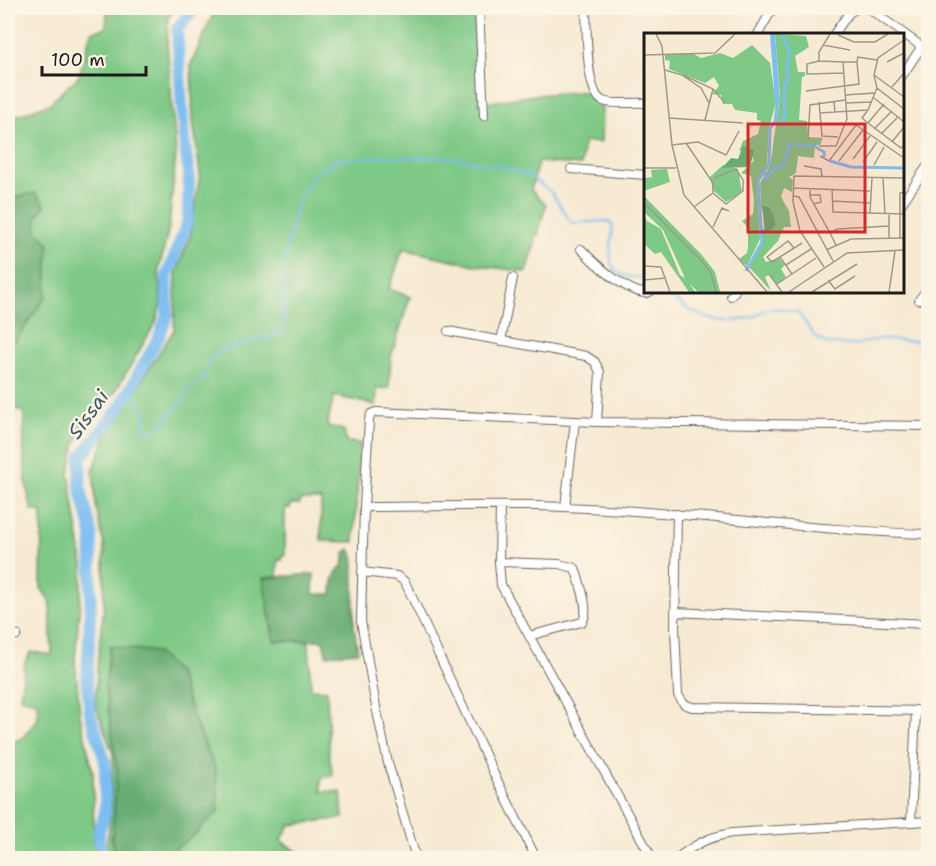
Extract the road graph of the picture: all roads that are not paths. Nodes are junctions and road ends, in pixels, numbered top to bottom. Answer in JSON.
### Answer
{"nodes":[{"id":1,"x":479,"y":8,"type":"edge"},
{"id":2,"x":586,"y":8,"type":"edge"},
{"id":3,"x":773,"y":8,"type":"edge"},
{"id":4,"x":857,"y":8,"type":"edge"},
{"id":5,"x":868,"y":8,"type":"edge"},
{"id":6,"x":759,"y":33,"type":"edge"},
{"id":7,"x":835,"y":33,"type":"edge"},
{"id":8,"x":925,"y":48,"type":"edge"},
{"id":9,"x":903,"y":75,"type":"edge"},
{"id":10,"x":644,"y":103,"type":"edge"},
{"id":11,"x":484,"y":116,"type":"dead end"},
{"id":12,"x":928,"y":165,"type":"edge"},
{"id":13,"x":571,"y":169,"type":"dead end"},
{"id":14,"x":644,"y":175,"type":"edge"},
{"id":15,"x":903,"y":202,"type":"edge"},
{"id":16,"x":581,"y":249,"type":"dead end"},
{"id":17,"x":513,"y":278,"type":"dead end"},
{"id":18,"x":928,"y":288,"type":"edge"},
{"id":19,"x":650,"y":292,"type":"edge"},
{"id":20,"x":919,"y":300,"type":"dead end"},
{"id":21,"x":448,"y":331,"type":"dead end"},
{"id":22,"x":501,"y":341,"type":"junction"},
{"id":23,"x":575,"y":421,"type":"junction"},
{"id":24,"x":597,"y":422,"type":"junction"},
{"id":25,"x":928,"y":426,"type":"edge"},
{"id":26,"x":500,"y":506,"type":"junction"},
{"id":27,"x":364,"y":507,"type":"junction"},
{"id":28,"x":565,"y":507,"type":"junction"},
{"id":29,"x":677,"y":514,"type":"junction"},
{"id":30,"x":928,"y":534,"type":"edge"},
{"id":31,"x":499,"y":562,"type":"junction"},
{"id":32,"x":362,"y":572,"type":"junction"},
{"id":33,"x":675,"y":612,"type":"junction"},
{"id":34,"x":928,"y":624,"type":"edge"},
{"id":35,"x":8,"y":634,"type":"edge"},
{"id":36,"x":17,"y":635,"type":"dead end"},
{"id":37,"x":529,"y":636,"type":"junction"},
{"id":38,"x":916,"y":710,"type":"junction"},
{"id":39,"x":928,"y":711,"type":"edge"},
{"id":40,"x":911,"y":821,"type":"junction"},
{"id":41,"x":928,"y":821,"type":"edge"},
{"id":42,"x":416,"y":858,"type":"edge"},
{"id":43,"x":536,"y":858,"type":"edge"},
{"id":44,"x":652,"y":858,"type":"edge"},
{"id":45,"x":677,"y":858,"type":"edge"}],
"edges":[{"from":1,"to":11,"type":"street"},
{"from":2,"to":10,"type":"street"},
{"from":3,"to":6,"type":"street"},
{"from":4,"to":7,"type":"street"},
{"from":5,"to":8,"type":"street"},
{"from":8,"to":9,"type":"street"},
{"from":12,"to":15,"type":"street"},
{"from":13,"to":14,"type":"street"},
{"from":16,"to":19,"type":"street"},
{"from":17,"to":22,"type":"street"},
{"from":18,"to":20,"type":"street"},
{"from":21,"to":22,"type":"street"},
{"from":22,"to":24,"type":"street"},
{"from":23,"to":24,"type":"street"},
{"from":23,"to":27,"type":"street"},
{"from":23,"to":28,"type":"street"},
{"from":24,"to":25,"type":"street"},
{"from":26,"to":27,"type":"street"},
{"from":26,"to":28,"type":"street"},
{"from":26,"to":31,"type":"street"},
{"from":27,"to":32,"type":"street"},
{"from":28,"to":29,"type":"street"},
{"from":29,"to":30,"type":"street"},
{"from":29,"to":33,"type":"street"},
{"from":31,"to":37,"type":"street"},
{"from":31,"to":37,"type":"street"},
{"from":32,"to":42,"type":"street"},
{"from":32,"to":43,"type":"street"},
{"from":33,"to":34,"type":"street"},
{"from":33,"to":38,"type":"street"},
{"from":35,"to":36,"type":"street"},
{"from":37,"to":44,"type":"street"},
{"from":38,"to":39,"type":"street"},
{"from":38,"to":40,"type":"street"},
{"from":40,"to":41,"type":"street"},
{"from":40,"to":45,"type":"street"}]}
